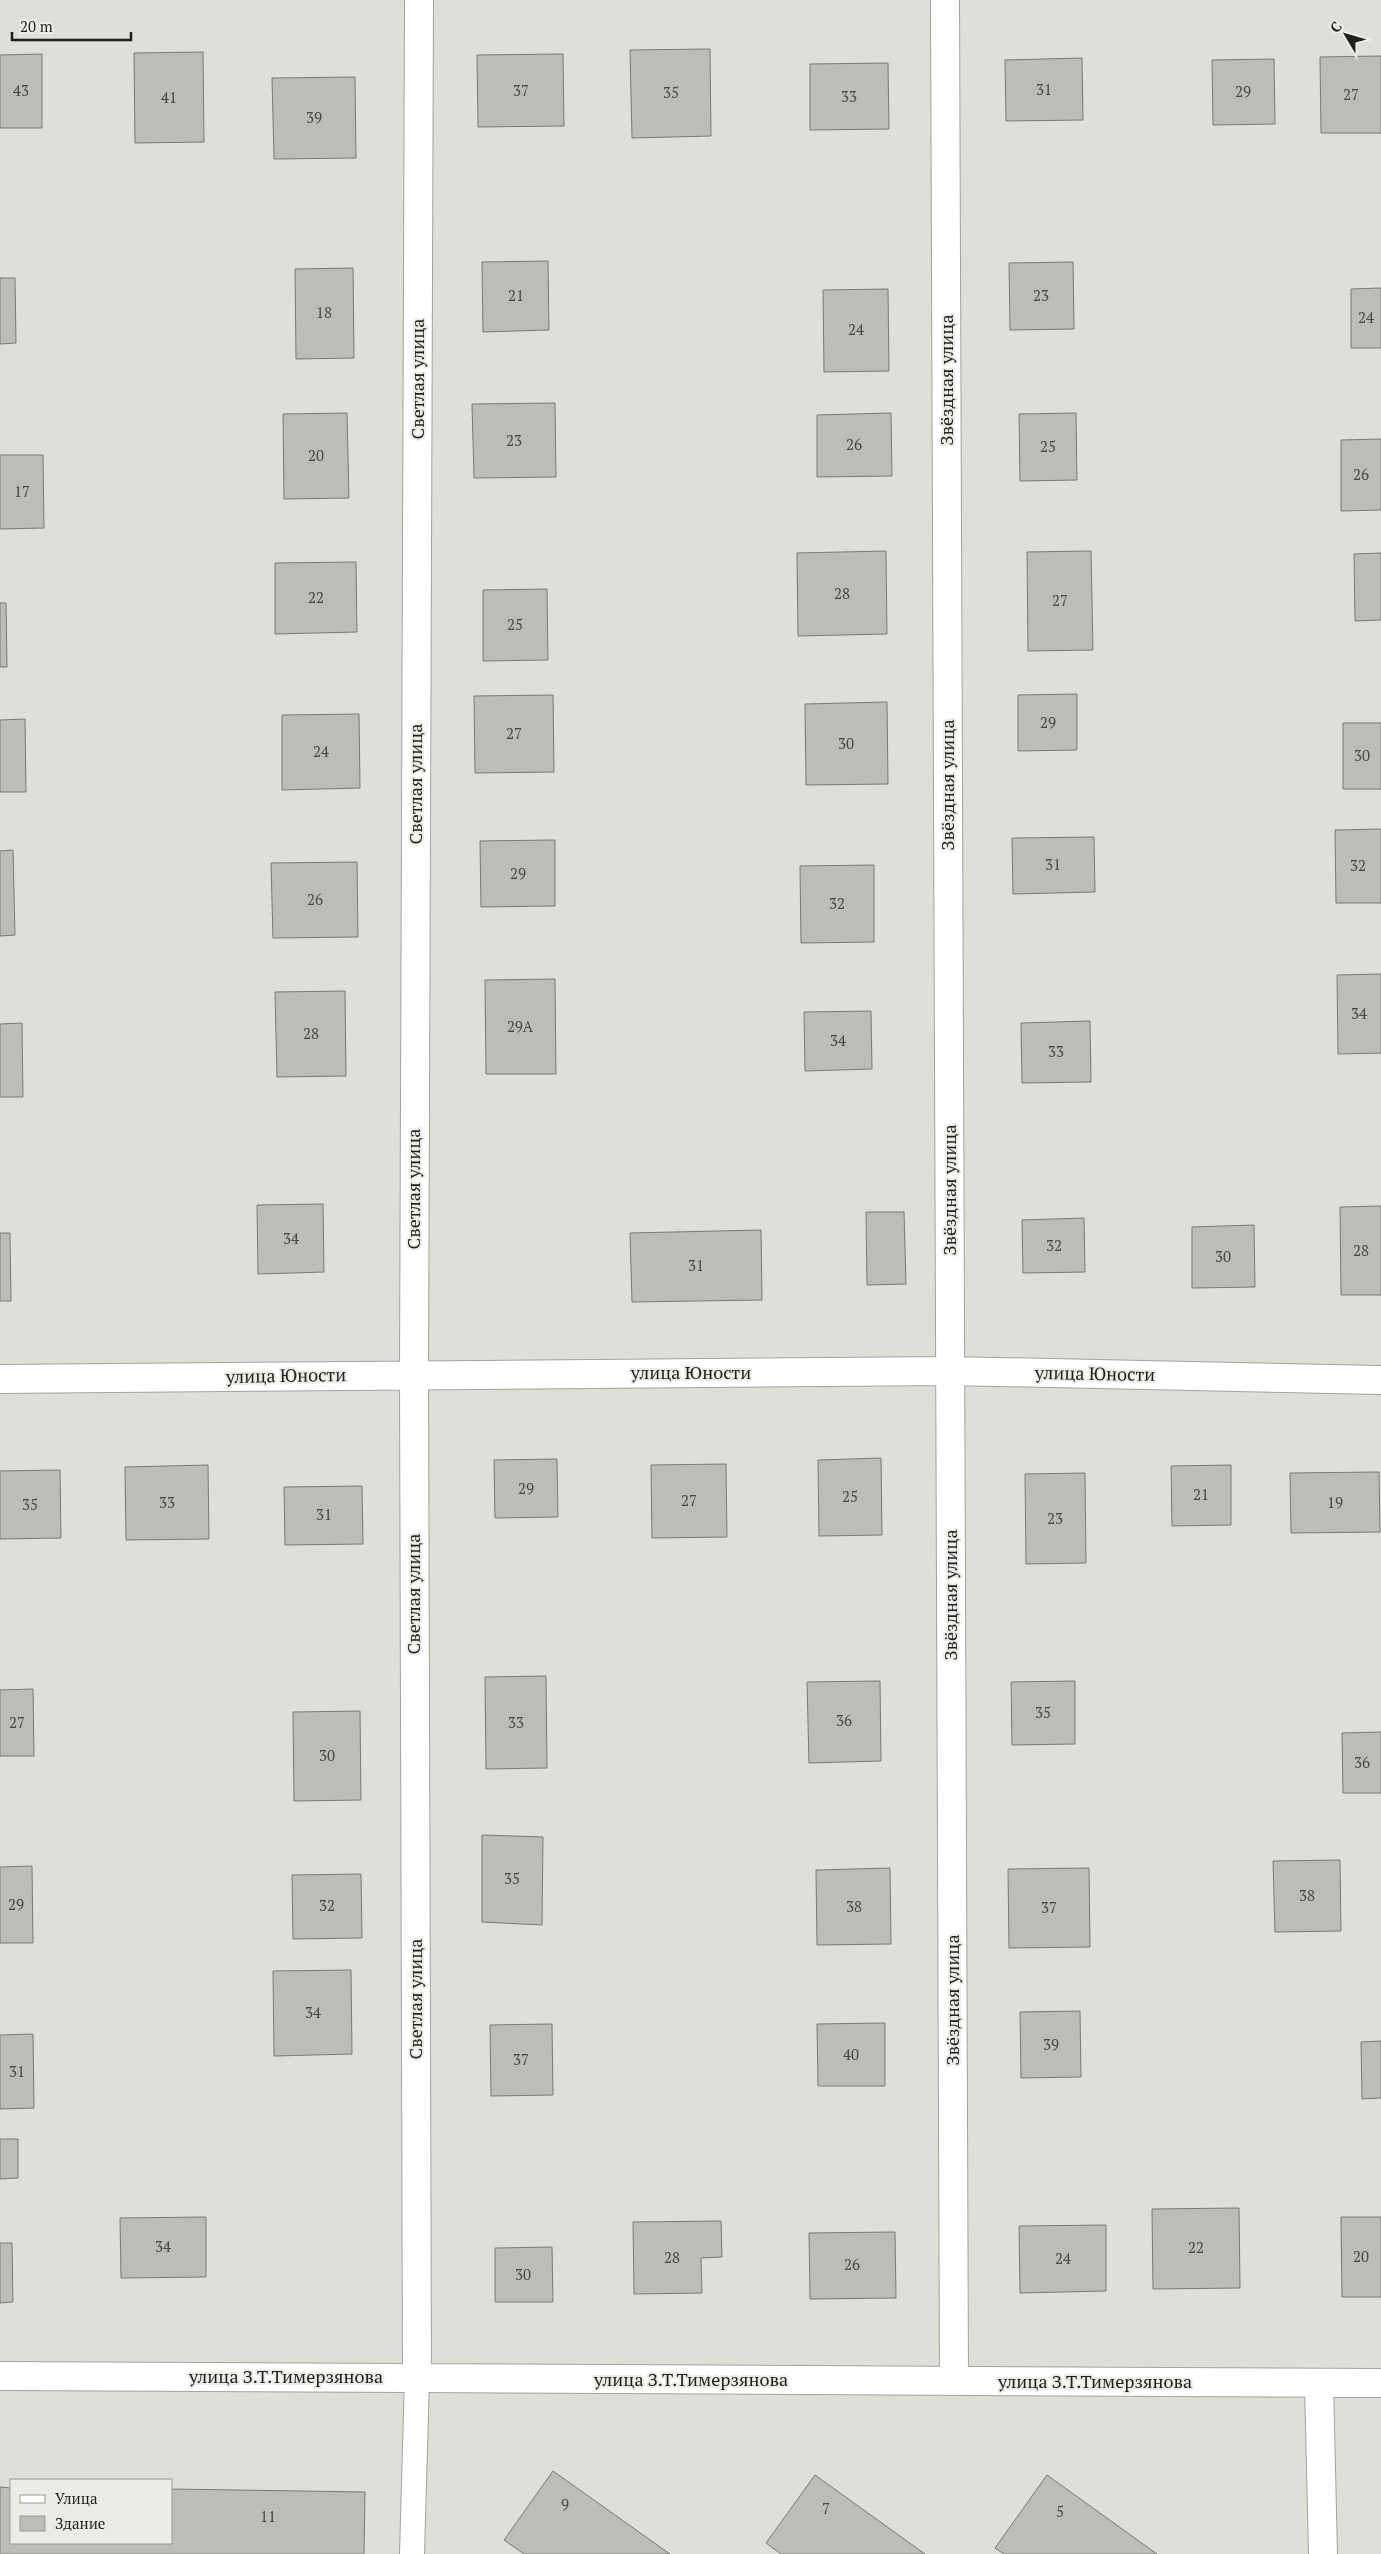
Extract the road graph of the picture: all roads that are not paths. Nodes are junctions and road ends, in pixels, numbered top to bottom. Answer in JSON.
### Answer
{"nodes":[{"id":1,"x":419,"y":0,"type":"edge"},
{"id":2,"x":945,"y":0,"type":"edge"},
{"id":3,"x":951,"y":1371,"type":"junction"},
{"id":4,"x":414,"y":1375,"type":"junction"},
{"id":5,"x":0,"y":1379,"type":"edge"},
{"id":6,"x":1381,"y":1380,"type":"edge"},
{"id":7,"x":0,"y":2376,"type":"edge"},
{"id":8,"x":418,"y":2378,"type":"junction"},
{"id":9,"x":954,"y":2381,"type":"junction"},
{"id":10,"x":1320,"y":2383,"type":"junction"},
{"id":11,"x":1381,"y":2383,"type":"edge"},
{"id":12,"x":417,"y":2551,"type":"edge"},
{"id":13,"x":1323,"y":2554,"type":"edge"}],
"edges":[{"from":1,"to":4,"type":"street","name":"Светлая улица"},
{"from":2,"to":3,"type":"street","name":"Звёздная улица"},
{"from":3,"to":4,"type":"street","name":"улица Юности"},
{"from":3,"to":6,"type":"street","name":"улица Юности"},
{"from":3,"to":9,"type":"street","name":"Звёздная улица"},
{"from":4,"to":5,"type":"street","name":"улица Юности"},
{"from":4,"to":8,"type":"street","name":"Светлая улица"},
{"from":7,"to":8,"type":"street","name":"улица З.Т.Тимерзянова"},
{"from":8,"to":9,"type":"street","name":"улица З.Т.Тимерзянова"},
{"from":8,"to":12,"type":"lane"},
{"from":9,"to":10,"type":"street","name":"улица З.Т.Тимерзянова"},
{"from":10,"to":11,"type":"street","name":"улица З.Т.Тимерзянова"},
{"from":10,"to":13,"type":"street"}]}
